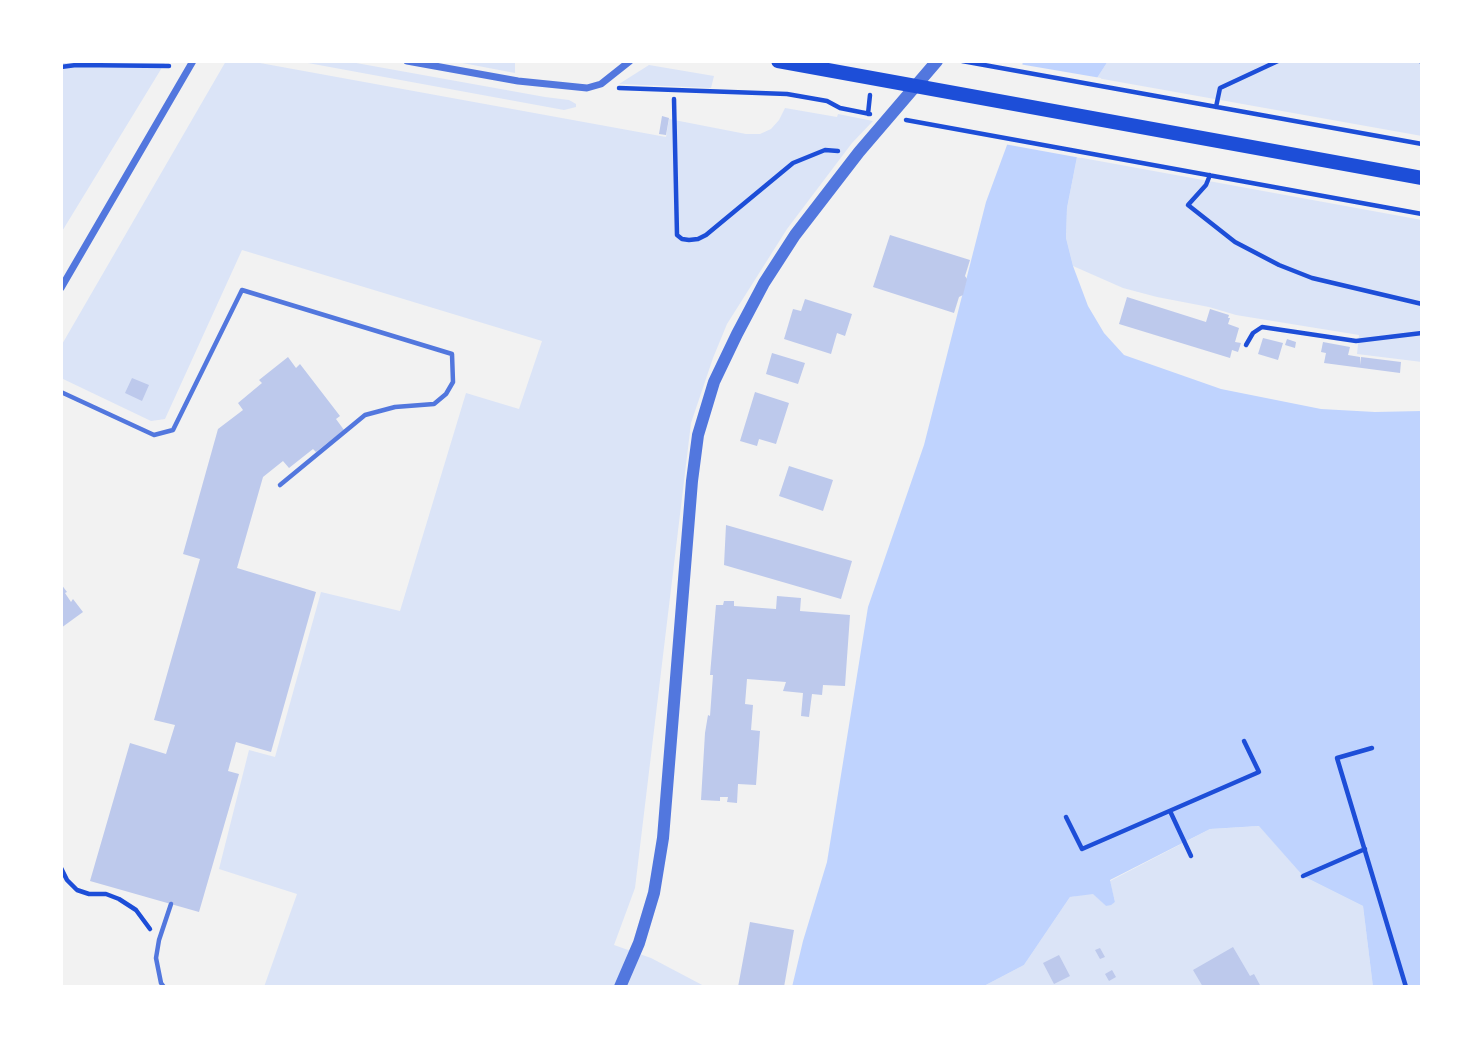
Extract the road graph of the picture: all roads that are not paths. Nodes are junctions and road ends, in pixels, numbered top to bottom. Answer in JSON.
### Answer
{"nodes":[{"id":1,"x":193,"y":61,"type":"edge"},
{"id":2,"x":407,"y":61,"type":"edge"},
{"id":3,"x":630,"y":61,"type":"edge"},
{"id":4,"x":778,"y":61,"type":"edge"},
{"id":5,"x":937,"y":61,"type":"edge"},
{"id":6,"x":1422,"y":178,"type":"edge"},
{"id":7,"x":61,"y":288,"type":"edge"},
{"id":8,"x":61,"y":392,"type":"edge"},
{"id":9,"x":280,"y":485,"type":"dead end"},
{"id":10,"x":171,"y":904,"type":"dead end"},
{"id":11,"x":164,"y":987,"type":"edge"},
{"id":12,"x":620,"y":987,"type":"edge"}],
"edges":[{"from":1,"to":7,"type":"street"},
{"from":2,"to":3,"type":"street"},
{"from":4,"to":6,"type":"main road"},
{"from":5,"to":12,"type":"street"},
{"from":8,"to":9,"type":"lane"},
{"from":10,"to":11,"type":"lane"}]}
